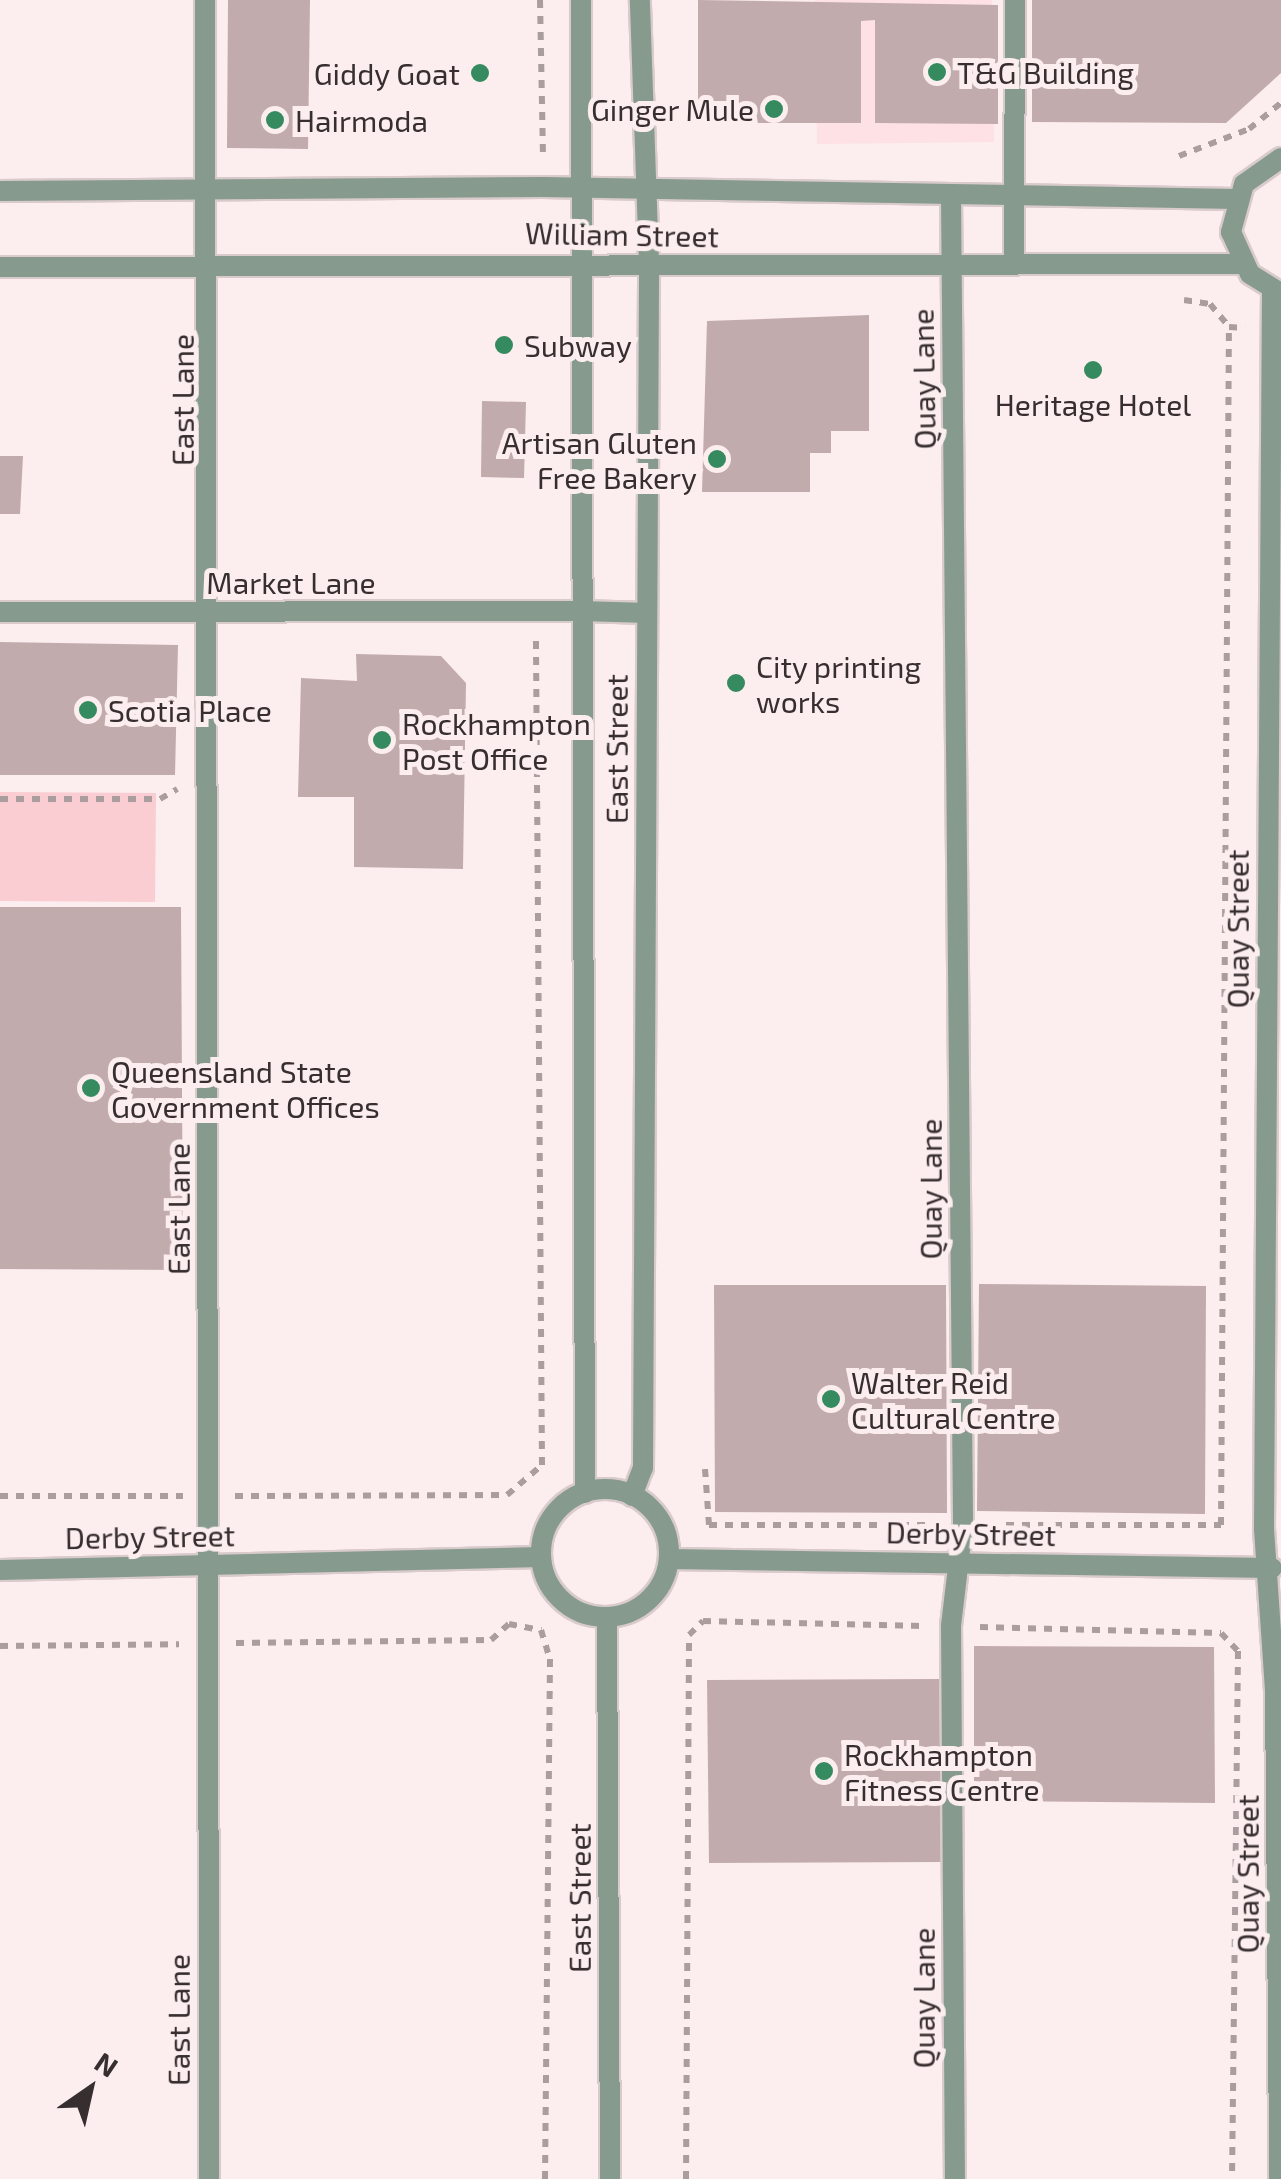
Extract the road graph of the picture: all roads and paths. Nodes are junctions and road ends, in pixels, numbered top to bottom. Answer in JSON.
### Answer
{"nodes":[{"id":1,"x":206,"y":0,"type":"edge"},
{"id":2,"x":540,"y":0,"type":"edge"},
{"id":3,"x":581,"y":0,"type":"edge"},
{"id":4,"x":640,"y":0,"type":"edge"},
{"id":5,"x":1014,"y":0,"type":"edge"},
{"id":6,"x":1281,"y":103,"type":"edge"},
{"id":7,"x":543,"y":154,"type":"dead end"},
{"id":8,"x":1179,"y":156,"type":"dead end"},
{"id":9,"x":1281,"y":158,"type":"edge"},
{"id":10,"x":583,"y":188,"type":"junction"},
{"id":11,"x":0,"y":190,"type":"edge"},
{"id":12,"x":210,"y":190,"type":"junction"},
{"id":13,"x":646,"y":192,"type":"junction"},
{"id":14,"x":1014,"y":197,"type":"junction"},
{"id":15,"x":952,"y":198,"type":"junction"},
{"id":16,"x":1236,"y":200,"type":"junction"},
{"id":17,"x":210,"y":261,"type":"junction"},
{"id":18,"x":583,"y":262,"type":"junction"},
{"id":19,"x":952,"y":262,"type":"junction"},
{"id":20,"x":649,"y":264,"type":"junction"},
{"id":21,"x":1014,"y":264,"type":"junction"},
{"id":22,"x":1243,"y":264,"type":"junction"},
{"id":23,"x":0,"y":266,"type":"edge"},
{"id":24,"x":1276,"y":291,"type":"edge"},
{"id":25,"x":1184,"y":300,"type":"dead end"},
{"id":26,"x":1229,"y":327,"type":"junction"},
{"id":27,"x":1270,"y":329,"type":"junction"},
{"id":28,"x":582,"y":611,"type":"junction"},
{"id":29,"x":0,"y":612,"type":"edge"},
{"id":30,"x":211,"y":612,"type":"junction"},
{"id":31,"x":647,"y":613,"type":"junction"},
{"id":32,"x":538,"y":638,"type":"dead end"},
{"id":33,"x":184,"y":774,"type":"dead end"},
{"id":34,"x":0,"y":799,"type":"edge"},
{"id":35,"x":705,"y":1469,"type":"dead end"},
{"id":36,"x":585,"y":1493,"type":"junction"},
{"id":37,"x":0,"y":1496,"type":"edge"},
{"id":38,"x":206,"y":1496,"type":"junction"},
{"id":39,"x":632,"y":1496,"type":"junction"},
{"id":40,"x":744,"y":1526,"type":"dead end"},
{"id":41,"x":1221,"y":1526,"type":"dead end"},
{"id":42,"x":1281,"y":1545,"type":"edge"},
{"id":43,"x":541,"y":1557,"type":"junction"},
{"id":44,"x":669,"y":1559,"type":"junction"},
{"id":45,"x":959,"y":1563,"type":"junction"},
{"id":46,"x":207,"y":1565,"type":"junction"},
{"id":47,"x":1277,"y":1568,"type":"edge"},
{"id":48,"x":0,"y":1570,"type":"edge"},
{"id":49,"x":607,"y":1617,"type":"junction"},
{"id":50,"x":207,"y":1644,"type":"junction"},
{"id":51,"x":0,"y":1646,"type":"edge"},
{"id":52,"x":687,"y":1658,"type":"dead end"},
{"id":53,"x":1241,"y":1690,"type":"dead end"},
{"id":54,"x":209,"y":2179,"type":"edge"},
{"id":55,"x":545,"y":2179,"type":"edge"},
{"id":56,"x":610,"y":2179,"type":"edge"},
{"id":57,"x":686,"y":2179,"type":"edge"},
{"id":58,"x":954,"y":2179,"type":"edge"},
{"id":59,"x":1232,"y":2179,"type":"edge"},
{"id":60,"x":1279,"y":2179,"type":"edge"}],
"edges":[{"from":1,"to":12,"type":"street","name":"East Lane"},
{"from":2,"to":7,"type":"path"},
{"from":3,"to":10,"type":"street","name":"East Street"},
{"from":4,"to":13,"type":"street","name":"East Street"},
{"from":5,"to":14,"type":"street"},
{"from":6,"to":8,"type":"path"},
{"from":9,"to":16,"type":"street"},
{"from":10,"to":12,"type":"street","name":"William Street"},
{"from":10,"to":13,"type":"street","name":"William Street"},
{"from":10,"to":18,"type":"street","name":"East Street"},
{"from":11,"to":12,"type":"street","name":"William Street"},
{"from":12,"to":17,"type":"street","name":"East Lane"},
{"from":13,"to":15,"type":"street","name":"William Street"},
{"from":13,"to":20,"type":"street","name":"East Street"},
{"from":14,"to":15,"type":"street","name":"William Street"},
{"from":14,"to":16,"type":"street","name":"William Street"},
{"from":14,"to":21,"type":"street"},
{"from":15,"to":19,"type":"street","name":"Quay Lane"},
{"from":16,"to":22,"type":"street"},
{"from":17,"to":18,"type":"street","name":"William Street"},
{"from":17,"to":23,"type":"street","name":"William Street"},
{"from":17,"to":30,"type":"street","name":"East Lane"},
{"from":18,"to":20,"type":"street","name":"William Street"},
{"from":18,"to":28,"type":"street","name":"East Street"},
{"from":19,"to":20,"type":"street","name":"William Street"},
{"from":19,"to":21,"type":"street","name":"William Street"},
{"from":19,"to":45,"type":"street","name":"Quay Lane"},
{"from":20,"to":31,"type":"street","name":"East Street"},
{"from":21,"to":22,"type":"street","name":"William Street"},
{"from":22,"to":24,"type":"street","name":"Quay Street"},
{"from":24,"to":27,"type":"street","name":"Quay Street"},
{"from":25,"to":26,"type":"path"},
{"from":26,"to":27,"type":"path"},
{"from":26,"to":41,"type":"path"},
{"from":27,"to":47,"type":"street","name":"Quay Street"},
{"from":28,"to":30,"type":"street","name":"Market Lane"},
{"from":28,"to":31,"type":"street","name":"Market Lane"},
{"from":28,"to":36,"type":"street","name":"East Street"},
{"from":29,"to":30,"type":"street","name":"Market Lane"},
{"from":30,"to":38,"type":"street","name":"East Lane"},
{"from":31,"to":39,"type":"street","name":"East Street"},
{"from":32,"to":38,"type":"path"},
{"from":33,"to":34,"type":"path"},
{"from":35,"to":40,"type":"path"},
{"from":36,"to":39,"type":"street"},
{"from":36,"to":43,"type":"street"},
{"from":37,"to":38,"type":"path"},
{"from":38,"to":46,"type":"street","name":"East Lane"},
{"from":39,"to":44,"type":"street"},
{"from":42,"to":47,"type":"street","name":"Quay Street"},
{"from":43,"to":46,"type":"street","name":"Derby Street"},
{"from":43,"to":49,"type":"street"},
{"from":44,"to":45,"type":"street","name":"Derby Street"},
{"from":44,"to":49,"type":"street"},
{"from":45,"to":47,"type":"street","name":"Derby Street"},
{"from":45,"to":58,"type":"street","name":"Quay Lane"},
{"from":46,"to":48,"type":"street","name":"Derby Street"},
{"from":46,"to":50,"type":"street","name":"East Lane"},
{"from":47,"to":60,"type":"street","name":"Quay Street"},
{"from":49,"to":56,"type":"street","name":"East Street"},
{"from":50,"to":51,"type":"path"},
{"from":50,"to":54,"type":"street","name":"East Lane"},
{"from":50,"to":55,"type":"path"},
{"from":52,"to":57,"type":"path"},
{"from":53,"to":59,"type":"path"}]}
